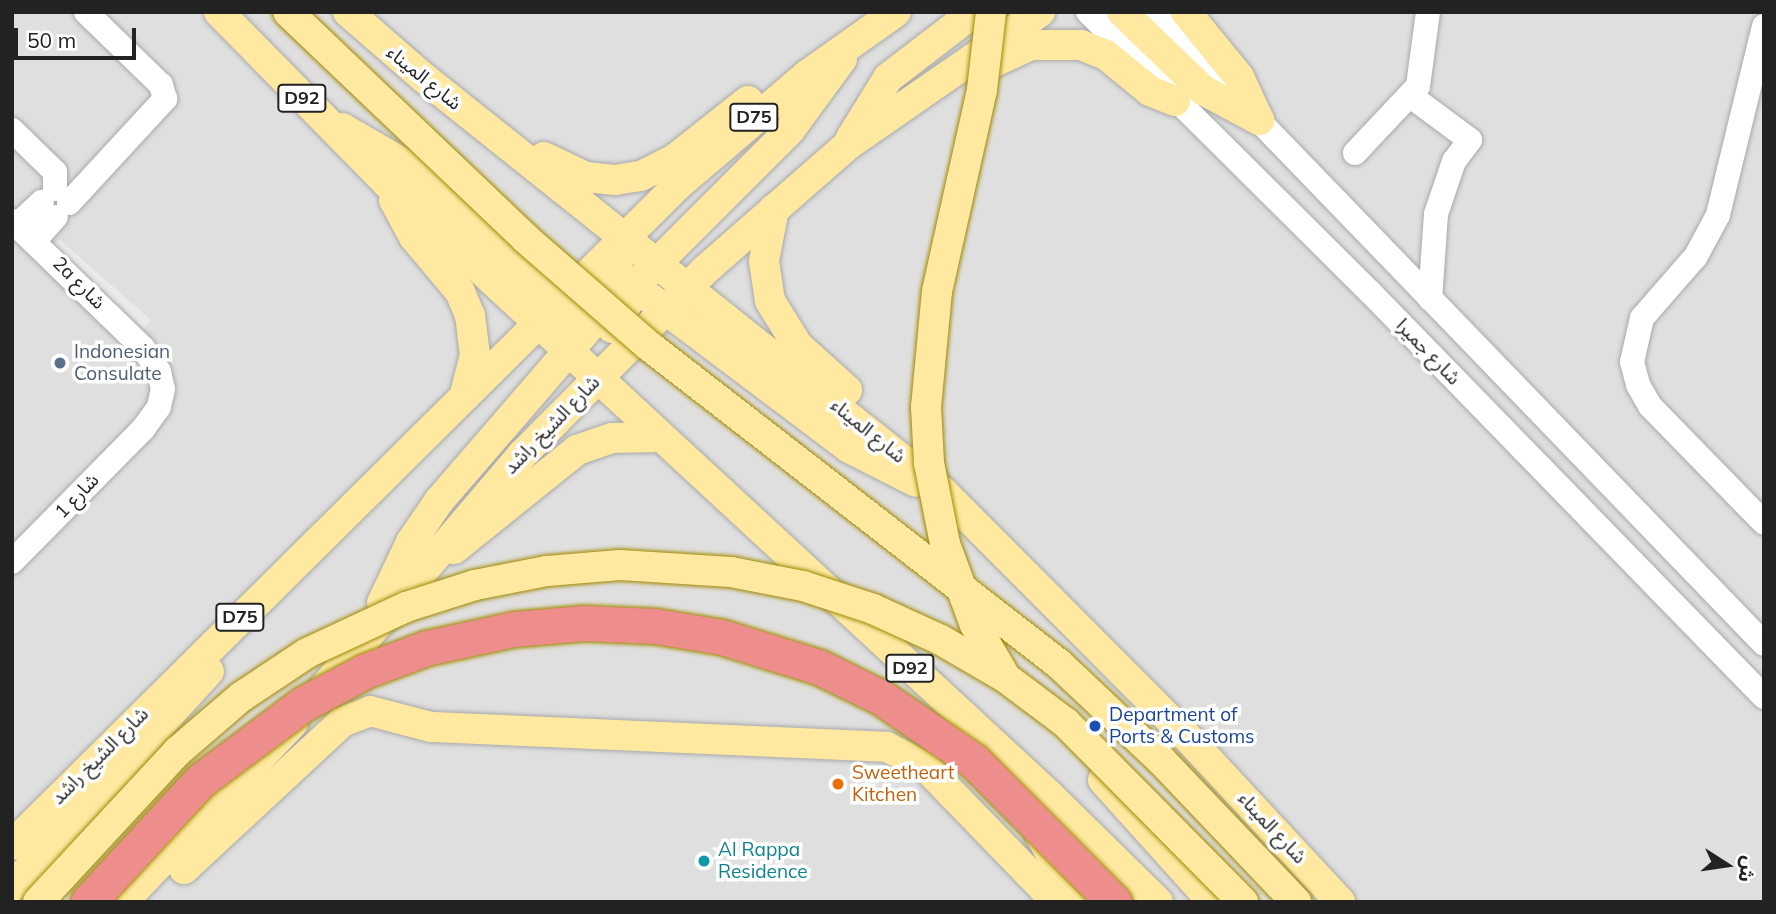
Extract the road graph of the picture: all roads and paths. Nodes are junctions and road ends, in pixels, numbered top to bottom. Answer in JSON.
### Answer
{"nodes":[{"id":1,"x":86,"y":12,"type":"edge"},
{"id":2,"x":219,"y":12,"type":"edge"},
{"id":3,"x":288,"y":12,"type":"edge"},
{"id":4,"x":348,"y":12,"type":"edge"},
{"id":5,"x":896,"y":12,"type":"edge"},
{"id":6,"x":974,"y":12,"type":"edge"},
{"id":7,"x":991,"y":12,"type":"edge"},
{"id":8,"x":1040,"y":12,"type":"edge"},
{"id":9,"x":1088,"y":12,"type":"edge"},
{"id":10,"x":1122,"y":12,"type":"edge"},
{"id":11,"x":1153,"y":12,"type":"edge"},
{"id":12,"x":1186,"y":12,"type":"edge"},
{"id":13,"x":1428,"y":12,"type":"edge"},
{"id":14,"x":1764,"y":26,"type":"edge"},
{"id":15,"x":852,"y":42,"type":"junction"},
{"id":16,"x":807,"y":75,"type":"junction"},
{"id":17,"x":937,"y":80,"type":"junction"},
{"id":18,"x":1412,"y":97,"type":"junction"},
{"id":19,"x":1175,"y":101,"type":"junction"},
{"id":20,"x":471,"y":116,"type":"junction"},
{"id":21,"x":1259,"y":120,"type":"junction"},
{"id":22,"x":325,"y":122,"type":"junction"},
{"id":23,"x":12,"y":130,"type":"edge"},
{"id":24,"x":848,"y":145,"type":"junction"},
{"id":25,"x":1355,"y":153,"type":"dead end"},
{"id":26,"x":387,"y":183,"type":"junction"},
{"id":27,"x":56,"y":203,"type":"junction"},
{"id":28,"x":774,"y":209,"type":"junction"},
{"id":29,"x":21,"y":229,"type":"edge"},
{"id":30,"x":625,"y":237,"type":"junction"},
{"id":31,"x":656,"y":263,"type":"junction"},
{"id":32,"x":582,"y":279,"type":"junction"},
{"id":33,"x":624,"y":285,"type":"junction"},
{"id":34,"x":687,"y":288,"type":"junction"},
{"id":35,"x":1430,"y":299,"type":"junction"},
{"id":36,"x":547,"y":313,"type":"junction"},
{"id":37,"x":657,"y":317,"type":"junction"},
{"id":38,"x":602,"y":326,"type":"junction"},
{"id":39,"x":569,"y":353,"type":"junction"},
{"id":40,"x":597,"y":379,"type":"junction"},
{"id":41,"x":169,"y":389,"type":"joint"},
{"id":42,"x":465,"y":395,"type":"junction"},
{"id":43,"x":660,"y":437,"type":"junction"},
{"id":44,"x":887,"y":444,"type":"junction"},
{"id":45,"x":943,"y":492,"type":"junction"},
{"id":46,"x":1764,"y":523,"type":"edge"},
{"id":47,"x":12,"y":562,"type":"edge"},
{"id":48,"x":426,"y":565,"type":"junction"},
{"id":49,"x":269,"y":589,"type":"junction"},
{"id":50,"x":371,"y":633,"type":"junction"},
{"id":51,"x":1764,"y":644,"type":"edge"},
{"id":52,"x":1764,"y":697,"type":"edge"},
{"id":53,"x":1011,"y":760,"type":"junction"},
{"id":54,"x":12,"y":845,"type":"edge"},
{"id":55,"x":12,"y":887,"type":"edge"},
{"id":56,"x":38,"y":902,"type":"edge"},
{"id":57,"x":88,"y":902,"type":"edge"},
{"id":58,"x":124,"y":902,"type":"edge"},
{"id":59,"x":152,"y":902,"type":"edge"},
{"id":60,"x":1057,"y":902,"type":"edge"},
{"id":61,"x":1078,"y":902,"type":"edge"},
{"id":62,"x":1114,"y":902,"type":"edge"},
{"id":63,"x":1158,"y":902,"type":"edge"},
{"id":64,"x":1213,"y":902,"type":"edge"},
{"id":65,"x":1243,"y":902,"type":"edge"},
{"id":66,"x":1296,"y":902,"type":"edge"},
{"id":67,"x":1340,"y":902,"type":"edge"}],
"edges":[{"from":1,"to":27,"type":"street"},
{"from":2,"to":22,"type":"main road","number":"D92"},
{"from":3,"to":66,"type":"main road","bridge":true},
{"from":4,"to":20,"type":"main road","name":"شارع الميناء"},
{"from":5,"to":15,"type":"main road","name":"شارع الشيخ راشد","number":"D75"},
{"from":6,"to":24,"type":"main road"},
{"from":7,"to":64,"type":"main road","bridge":true},
{"from":8,"to":17,"type":"main road","name":"شارع الشيخ راشد"},
{"from":9,"to":19,"type":"street","name":"شارع جميرا"},
{"from":10,"to":21,"type":"main road"},
{"from":11,"to":21,"type":"street","name":"شارع جميرا"},
{"from":12,"to":21,"type":"main road"},
{"from":13,"to":18,"type":"street"},
{"from":14,"to":46,"type":"street"},
{"from":15,"to":16,"type":"main road","name":"شارع الشيخ راشد","number":"D75"},
{"from":15,"to":31,"type":"main road"},
{"from":16,"to":20,"type":"main road"},
{"from":16,"to":30,"type":"main road","name":"شارع الشيخ راشد","number":"D75"},
{"from":17,"to":19,"type":"main road"},
{"from":17,"to":24,"type":"main road","name":"شارع الشيخ راشد"},
{"from":18,"to":25,"type":"street"},
{"from":18,"to":35,"type":"street"},
{"from":19,"to":52,"type":"street","name":"شارع جميرا"},
{"from":20,"to":30,"type":"main road","name":"شارع الميناء"},
{"from":21,"to":35,"type":"street","name":"شارع جميرا"},
{"from":22,"to":26,"type":"main road","number":"D92"},
{"from":22,"to":36,"type":"main road"},
{"from":23,"to":27,"type":"street"},
{"from":24,"to":28,"type":"main road","name":"شارع الشيخ راشد"},
{"from":26,"to":36,"type":"main road","number":"D92"},
{"from":26,"to":42,"type":"main road"},
{"from":27,"to":29,"type":"street"},
{"from":28,"to":34,"type":"main road","name":"شارع الشيخ راشد"},
{"from":28,"to":44,"type":"main road"},
{"from":29,"to":41,"type":"street","name":"2a شارع"},
{"from":30,"to":31,"type":"main road","name":"شارع الميناء"},
{"from":30,"to":32,"type":"main road","name":"شارع الشيخ راشد","number":"D75"},
{"from":30,"to":33,"type":"main road"},
{"from":31,"to":33,"type":"main road"},
{"from":31,"to":34,"type":"main road","name":"شارع الميناء"},
{"from":32,"to":33,"type":"main road"},
{"from":32,"to":36,"type":"main road","name":"شارع الشيخ راشد","number":"D75"},
{"from":33,"to":37,"type":"main road"},
{"from":33,"to":38,"type":"main road"},
{"from":34,"to":37,"type":"main road","name":"شارع الشيخ راشد"},
{"from":34,"to":44,"type":"main road","name":"شارع الميناء"},
{"from":35,"to":51,"type":"street","name":"شارع جميرا"},
{"from":36,"to":38,"type":"main road"},
{"from":36,"to":39,"type":"main road","number":"D92"},
{"from":36,"to":42,"type":"main road","name":"شارع الشيخ راشد","number":"D75"},
{"from":37,"to":38,"type":"main road"},
{"from":37,"to":40,"type":"main road","name":"شارع الشيخ راشد"},
{"from":37,"to":45,"type":"main road"},
{"from":38,"to":39,"type":"main road"},
{"from":38,"to":40,"type":"main road"},
{"from":39,"to":40,"type":"main road","number":"D92"},
{"from":39,"to":50,"type":"main road"},
{"from":40,"to":43,"type":"main road","number":"D92"},
{"from":40,"to":48,"type":"main road","name":"شارع الشيخ راشد"},
{"from":41,"to":47,"type":"street","name":"شارع 1"},
{"from":42,"to":49,"type":"main road","name":"شارع الشيخ راشد","number":"D75"},
{"from":43,"to":48,"type":"main road"},
{"from":43,"to":53,"type":"main road","number":"D92"},
{"from":44,"to":45,"type":"main road","name":"شارع الميناء"},
{"from":45,"to":67,"type":"main road","name":"شارع الميناء"},
{"from":48,"to":50,"type":"main road","name":"شارع الشيخ راشد"},
{"from":49,"to":54,"type":"main road","name":"شارع الشيخ راشد","number":"D75"},
{"from":49,"to":55,"type":"main road"},
{"from":50,"to":58,"type":"main road","name":"شارع الشيخ راشد"},
{"from":53,"to":61,"type":"main road"},
{"from":53,"to":63,"type":"main road","number":"D92"},
{"from":56,"to":65,"type":"main road","bridge":true},
{"from":57,"to":62,"type":"highway","bridge":true},
{"from":59,"to":60,"type":"main road"}]}
